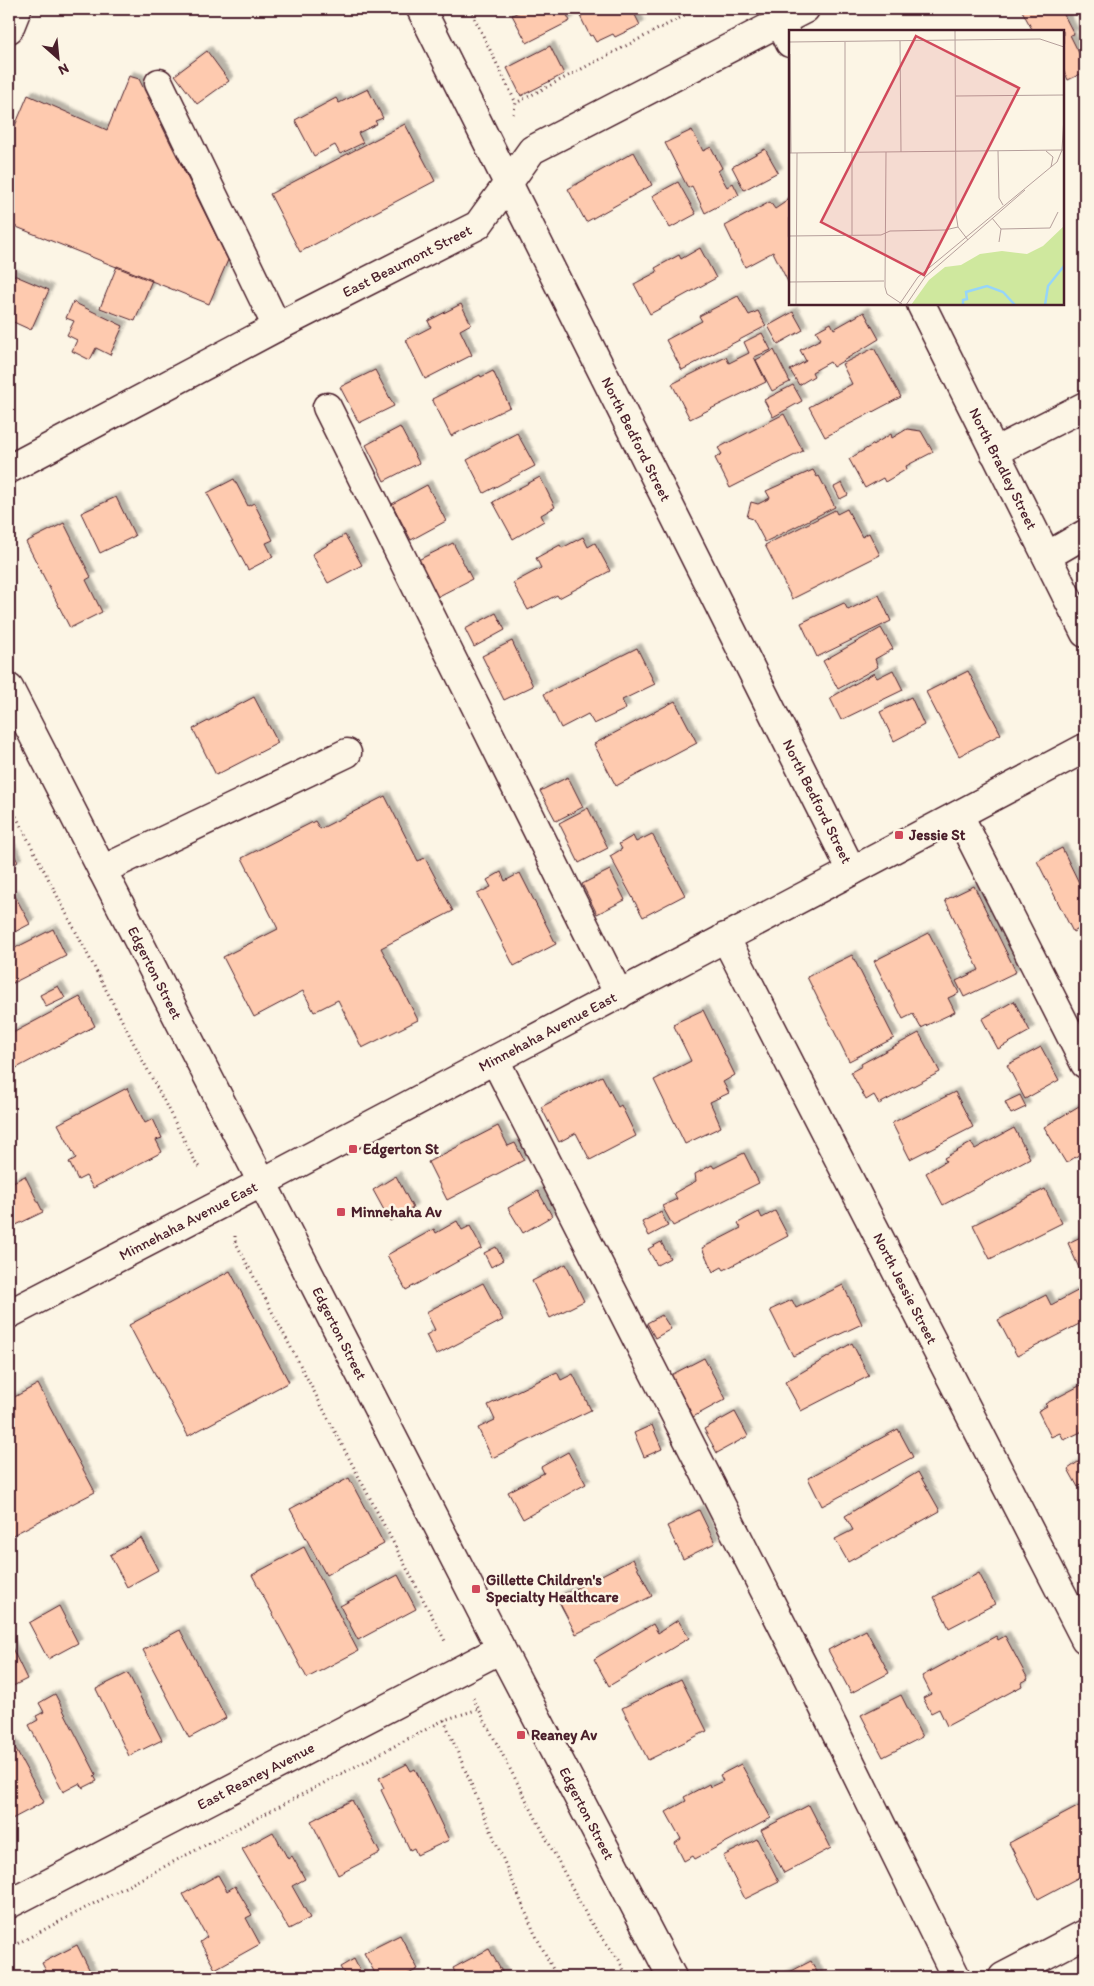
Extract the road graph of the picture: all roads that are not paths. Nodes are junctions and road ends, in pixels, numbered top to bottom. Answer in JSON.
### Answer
{"nodes":[{"id":1,"x":16,"y":9,"type":"edge"},
{"id":2,"x":421,"y":9,"type":"edge"},
{"id":3,"x":805,"y":9,"type":"edge"},
{"id":4,"x":9,"y":29,"type":"edge"},
{"id":5,"x":785,"y":32,"type":"edge"},
{"id":6,"x":158,"y":83,"type":"dead end"},
{"id":7,"x":507,"y":184,"type":"junction"},
{"id":8,"x":920,"y":305,"type":"edge"},
{"id":9,"x":277,"y":327,"type":"junction"},
{"id":10,"x":1085,"y":406,"type":"edge"},
{"id":11,"x":327,"y":407,"type":"dead end"},
{"id":12,"x":994,"y":452,"type":"junction"},
{"id":13,"x":9,"y":469,"type":"edge"},
{"id":14,"x":1085,"y":534,"type":"edge"},
{"id":15,"x":1047,"y":556,"type":"junction"},
{"id":16,"x":1085,"y":634,"type":"edge"},
{"id":17,"x":9,"y":688,"type":"edge"},
{"id":18,"x":1085,"y":748,"type":"edge"},
{"id":19,"x":347,"y":753,"type":"dead end"},
{"id":20,"x":959,"y":815,"type":"junction"},
{"id":21,"x":102,"y":870,"type":"junction"},
{"id":22,"x":852,"y":870,"type":"junction"},
{"id":23,"x":725,"y":937,"type":"junction"},
{"id":24,"x":619,"y":995,"type":"junction"},
{"id":25,"x":495,"y":1060,"type":"junction"},
{"id":26,"x":1085,"y":1064,"type":"edge"},
{"id":27,"x":263,"y":1182,"type":"junction"},
{"id":28,"x":9,"y":1314,"type":"edge"},
{"id":29,"x":1085,"y":1638,"type":"edge"},
{"id":30,"x":501,"y":1649,"type":"junction"},
{"id":31,"x":9,"y":1904,"type":"edge"},
{"id":32,"x":1085,"y":1934,"type":"edge"},
{"id":33,"x":672,"y":1977,"type":"edge"},
{"id":34,"x":956,"y":1977,"type":"edge"},
{"id":35,"x":1003,"y":1977,"type":"edge"}],
"edges":[{"from":1,"to":4,"type":"street"},
{"from":2,"to":7,"type":"street","name":"North Bedford Street"},
{"from":3,"to":5,"type":"street","name":"East Beaumont Street"},
{"from":5,"to":7,"type":"street","name":"East Beaumont Street"},
{"from":6,"to":9,"type":"street"},
{"from":7,"to":9,"type":"street","name":"East Beaumont Street"},
{"from":7,"to":22,"type":"street","name":"North Bedford Street"},
{"from":8,"to":12,"type":"street","name":"North Bradley Street"},
{"from":9,"to":13,"type":"street","name":"East Beaumont Street"},
{"from":10,"to":12,"type":"street"},
{"from":11,"to":24,"type":"street"},
{"from":12,"to":15,"type":"street","name":"North Bradley Street"},
{"from":14,"to":15,"type":"street"},
{"from":15,"to":16,"type":"street","name":"North Bradley Street"},
{"from":17,"to":21,"type":"street","name":"Edgerton Street"},
{"from":18,"to":20,"type":"street","name":"Minnehaha Avenue East"},
{"from":19,"to":21,"type":"street"},
{"from":20,"to":22,"type":"street","name":"Minnehaha Avenue East"},
{"from":20,"to":26,"type":"street"},
{"from":21,"to":27,"type":"street","name":"Edgerton Street"},
{"from":22,"to":23,"type":"street","name":"Minnehaha Avenue East"},
{"from":23,"to":24,"type":"street","name":"Minnehaha Avenue East"},
{"from":23,"to":29,"type":"street","name":"North Jessie Street"},
{"from":24,"to":25,"type":"street","name":"Minnehaha Avenue East"},
{"from":25,"to":27,"type":"street","name":"Minnehaha Avenue East"},
{"from":25,"to":34,"type":"street"},
{"from":27,"to":28,"type":"street","name":"Minnehaha Avenue East"},
{"from":27,"to":30,"type":"street","name":"Edgerton Street"},
{"from":30,"to":31,"type":"street","name":"East Reaney Avenue"},
{"from":30,"to":33,"type":"street","name":"Edgerton Street"},
{"from":32,"to":35,"type":"street"}]}
